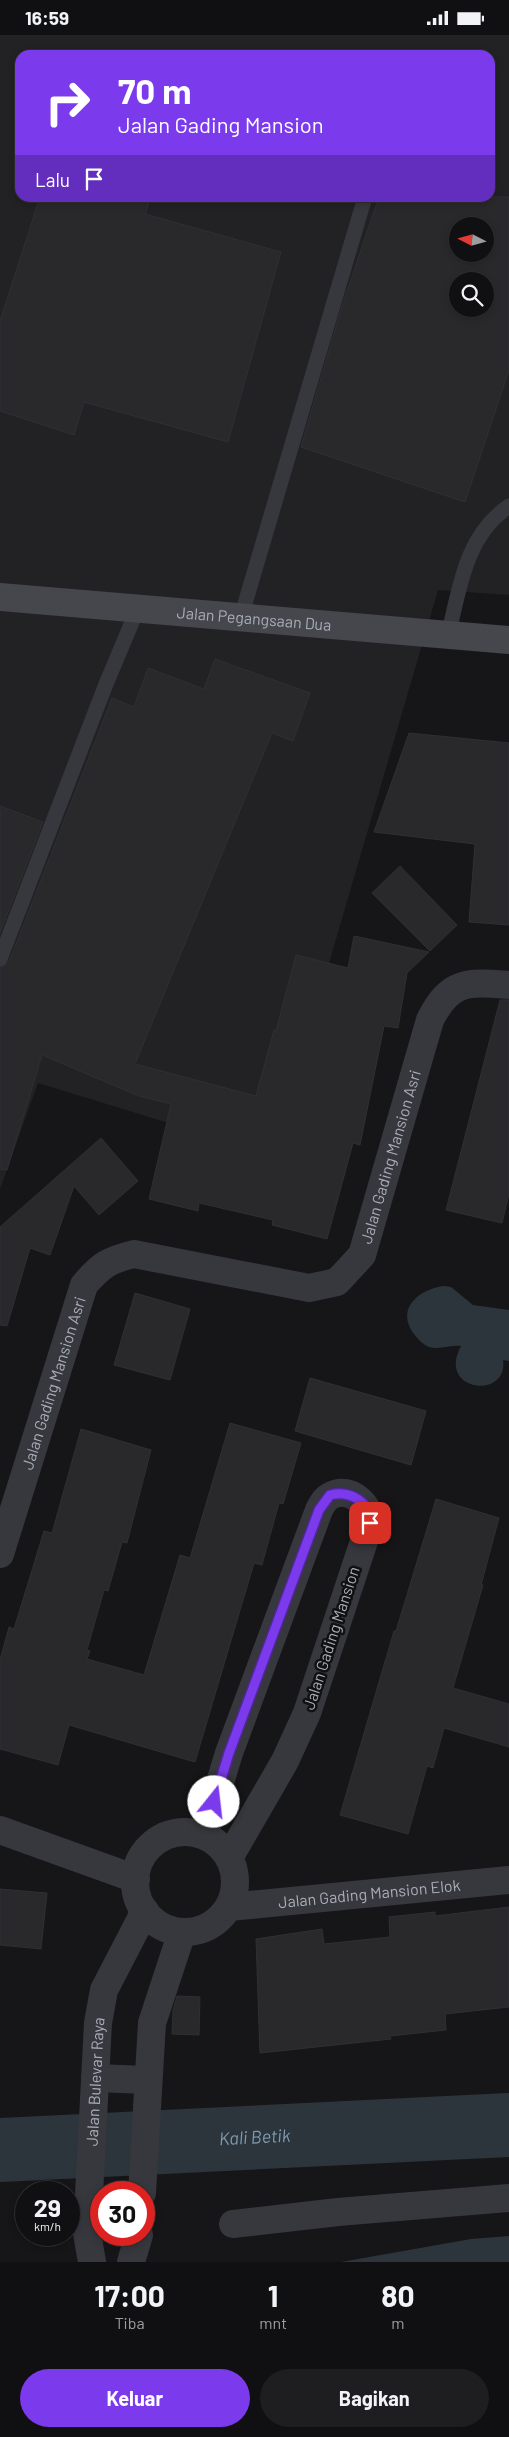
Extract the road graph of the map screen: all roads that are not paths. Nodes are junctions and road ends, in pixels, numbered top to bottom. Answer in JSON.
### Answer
{"nodes":[{"id":1,"x":364,"y":202,"type":"edge"},
{"id":2,"x":509,"y":506,"type":"edge"},
{"id":3,"x":0,"y":597,"type":"edge"},
{"id":4,"x":138,"y":609,"type":"junction"},
{"id":5,"x":241,"y":617,"type":"junction"},
{"id":6,"x":448,"y":636,"type":"junction"},
{"id":7,"x":509,"y":640,"type":"edge"},
{"id":8,"x":0,"y":959,"type":"edge"},
{"id":9,"x":509,"y":985,"type":"edge"},
{"id":10,"x":0,"y":1554,"type":"edge"},
{"id":11,"x":0,"y":1830,"type":"edge"},
{"id":12,"x":204,"y":1835,"type":"junction"},
{"id":13,"x":229,"y":1858,"type":"junction"},
{"id":14,"x":136,"y":1879,"type":"junction"},
{"id":15,"x":509,"y":1880,"type":"edge"},
{"id":16,"x":229,"y":1907,"type":"junction"},
{"id":17,"x":145,"y":1911,"type":"junction"},
{"id":18,"x":182,"y":1932,"type":"junction"},
{"id":19,"x":95,"y":2078,"type":"junction"},
{"id":20,"x":148,"y":2080,"type":"junction"},
{"id":21,"x":143,"y":2181,"type":"edge"},
{"id":22,"x":509,"y":2198,"type":"edge"},
{"id":23,"x":233,"y":2224,"type":"dead end"},
{"id":24,"x":136,"y":2246,"type":"edge"},
{"id":25,"x":92,"y":2262,"type":"edge"},
{"id":26,"x":131,"y":2262,"type":"edge"}],
"edges":[{"from":1,"to":5,"type":"lane"},
{"from":2,"to":6,"type":"lane"},
{"from":3,"to":4,"type":"main road","name":"Jalan Pegangsaan Dua"},
{"from":4,"to":5,"type":"main road","name":"Jalan Pegangsaan Dua"},
{"from":4,"to":8,"type":"lane"},
{"from":5,"to":6,"type":"main road","name":"Jalan Pegangsaan Dua"},
{"from":6,"to":7,"type":"main road","name":"Jalan Pegangsaan Dua"},
{"from":9,"to":10,"type":"street","name":"Jalan Gading Mansion Asri"},
{"from":11,"to":14,"type":"street"},
{"from":12,"to":13,"type":"street"},
{"from":12,"to":13,"type":"street","name":"Jalan Gading Mansion"},
{"from":12,"to":14,"type":"street"},
{"from":13,"to":16,"type":"street"},
{"from":14,"to":17,"type":"street"},
{"from":15,"to":16,"type":"street","name":"Jalan Gading Mansion Elok"},
{"from":16,"to":18,"type":"street"},
{"from":17,"to":18,"type":"street"},
{"from":17,"to":19,"type":"street","name":"Jalan Bulevar Raya"},
{"from":18,"to":20,"type":"street"},
{"from":19,"to":20,"type":"street"},
{"from":19,"to":25,"type":"street","name":"Jalan Bulevar Raya"},
{"from":20,"to":21,"type":"street"},
{"from":22,"to":23,"type":"street"},
{"from":24,"to":26,"type":"street"}]}
